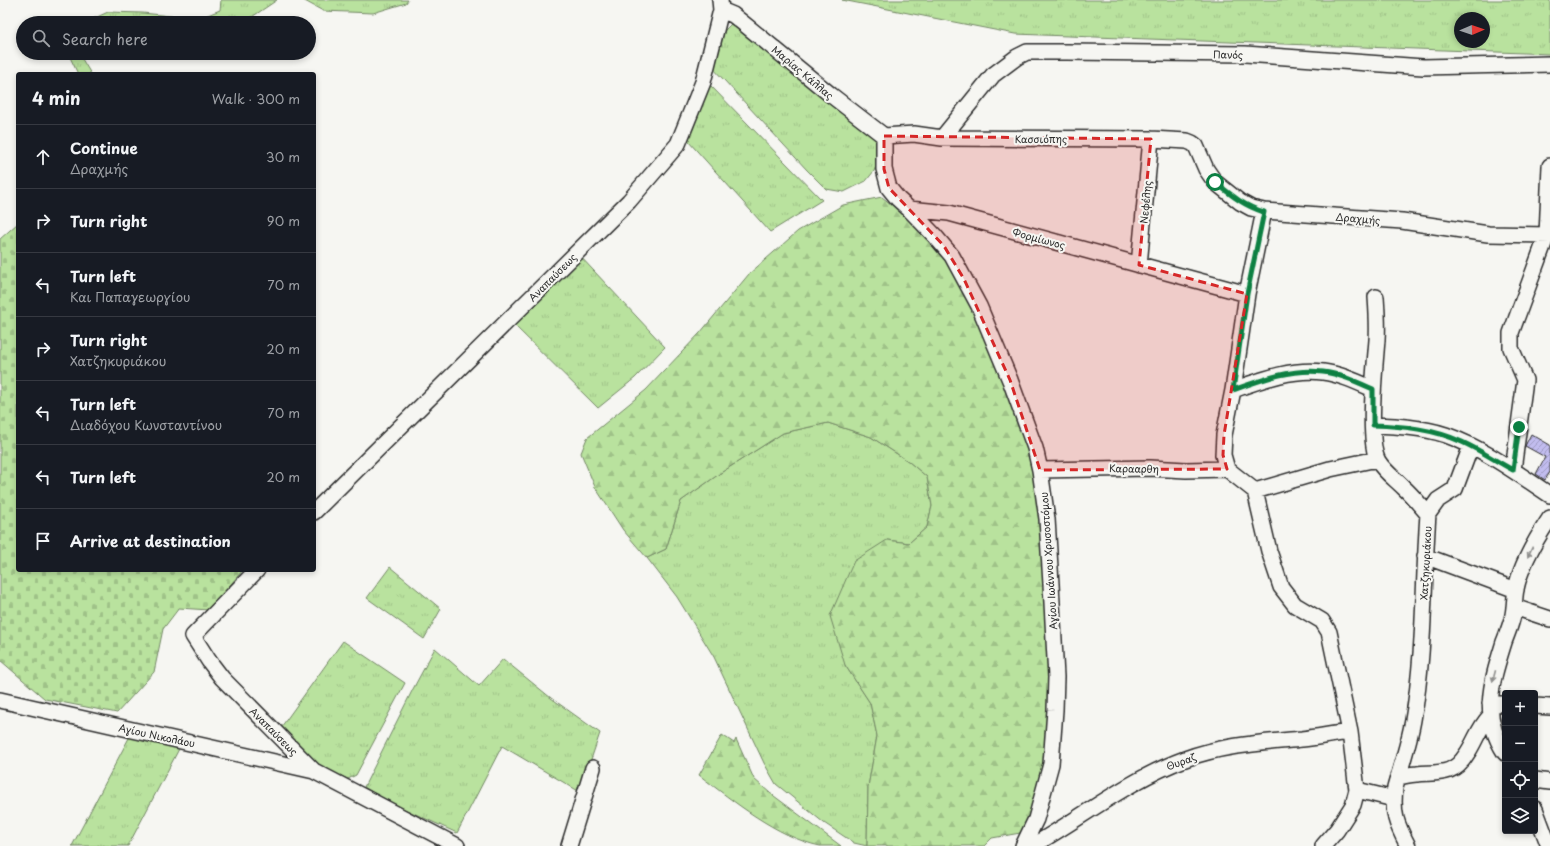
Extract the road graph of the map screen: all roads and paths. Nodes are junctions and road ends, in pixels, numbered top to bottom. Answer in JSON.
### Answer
{"nodes":[{"id":1,"x":721,"y":5,"type":"edge"},
{"id":2,"x":1550,"y":64,"type":"edge"},
{"id":3,"x":884,"y":136,"type":"junction"},
{"id":4,"x":942,"y":138,"type":"junction"},
{"id":5,"x":1151,"y":139,"type":"junction"},
{"id":6,"x":1196,"y":146,"type":"joint"},
{"id":7,"x":1550,"y":166,"type":"edge"},
{"id":8,"x":909,"y":209,"type":"junction"},
{"id":9,"x":1264,"y":212,"type":"junction"},
{"id":10,"x":1548,"y":235,"type":"edge"},
{"id":11,"x":1140,"y":265,"type":"junction"},
{"id":12,"x":1247,"y":294,"type":"junction"},
{"id":13,"x":1376,"y":297,"type":"dead end"},
{"id":14,"x":1373,"y":389,"type":"junction"},
{"id":15,"x":1233,"y":390,"type":"junction"},
{"id":16,"x":1373,"y":425,"type":"junction"},
{"id":17,"x":1471,"y":446,"type":"junction"},
{"id":18,"x":1377,"y":460,"type":"junction"},
{"id":19,"x":1227,"y":469,"type":"junction"},
{"id":20,"x":1040,"y":470,"type":"junction"},
{"id":21,"x":1513,"y":470,"type":"junction"},
{"id":22,"x":1255,"y":492,"type":"junction"},
{"id":23,"x":1550,"y":495,"type":"edge"},
{"id":24,"x":316,"y":510,"type":"edge"},
{"id":25,"x":1428,"y":514,"type":"junction"},
{"id":26,"x":1550,"y":518,"type":"edge"},
{"id":27,"x":1425,"y":556,"type":"junction"},
{"id":28,"x":255,"y":572,"type":"edge"},
{"id":29,"x":1516,"y":590,"type":"junction"},
{"id":30,"x":1514,"y":607,"type":"junction"},
{"id":31,"x":1550,"y":619,"type":"edge"},
{"id":32,"x":0,"y":700,"type":"edge"},
{"id":33,"x":1502,"y":705,"type":"edge"},
{"id":34,"x":1538,"y":706,"type":"edge"},
{"id":35,"x":1550,"y":707,"type":"edge"},
{"id":36,"x":1490,"y":709,"type":"junction"},
{"id":37,"x":1350,"y":732,"type":"junction"},
{"id":38,"x":1502,"y":747,"type":"edge"},
{"id":39,"x":593,"y":768,"type":"dead end"},
{"id":40,"x":314,"y":772,"type":"junction"},
{"id":41,"x":1398,"y":777,"type":"junction"},
{"id":42,"x":1538,"y":780,"type":"edge"},
{"id":43,"x":1550,"y":782,"type":"edge"},
{"id":44,"x":1356,"y":790,"type":"junction"},
{"id":45,"x":1394,"y":799,"type":"junction"},
{"id":46,"x":1538,"y":817,"type":"edge"},
{"id":47,"x":457,"y":846,"type":"edge"},
{"id":48,"x":569,"y":846,"type":"edge"},
{"id":49,"x":1023,"y":846,"type":"edge"},
{"id":50,"x":1032,"y":846,"type":"edge"},
{"id":51,"x":1323,"y":846,"type":"edge"},
{"id":52,"x":1408,"y":846,"type":"edge"},
{"id":53,"x":1549,"y":846,"type":"edge"}],
"edges":[{"from":1,"to":3,"type":"street","name":"Μαρίας Κάλλας"},
{"from":1,"to":24,"type":"street","name":"Αναπαύσεως"},
{"from":2,"to":4,"type":"street","name":"Πανός"},
{"from":3,"to":4,"type":"street","name":"Κασσιόπης"},
{"from":3,"to":8,"type":"street"},
{"from":4,"to":5,"type":"street","name":"Κασσιόπης"},
{"from":5,"to":6,"type":"street","name":"Κασσιόπης"},
{"from":5,"to":11,"type":"street","name":"Νεφέλης"},
{"from":6,"to":9,"type":"street","name":"Δραχμής"},
{"from":7,"to":10,"type":"street"},
{"from":8,"to":11,"type":"street","name":"Φορμίωνος"},
{"from":8,"to":20,"type":"street","name":"Αγίου Ιωάννου Χρυσοστόμου"},
{"from":9,"to":10,"type":"street","name":"Δραχμής"},
{"from":9,"to":12,"type":"street"},
{"from":10,"to":21,"type":"street"},
{"from":11,"to":12,"type":"street","name":"Φορμίωνος"},
{"from":12,"to":15,"type":"street"},
{"from":13,"to":14,"type":"street"},
{"from":14,"to":15,"type":"street"},
{"from":14,"to":16,"type":"street"},
{"from":15,"to":19,"type":"street"},
{"from":16,"to":17,"type":"street"},
{"from":16,"to":18,"type":"street"},
{"from":17,"to":21,"type":"street"},
{"from":17,"to":25,"type":"street"},
{"from":18,"to":22,"type":"street"},
{"from":18,"to":25,"type":"street","name":"Χατζηκυριάκου"},
{"from":19,"to":20,"type":"street","name":"Καρααρθη"},
{"from":19,"to":22,"type":"street"},
{"from":20,"to":49,"type":"street","name":"Αγίου Ιωάννου Χρυσοστόμου"},
{"from":21,"to":23,"type":"street"},
{"from":22,"to":37,"type":"street"},
{"from":25,"to":27,"type":"street","name":"Χατζηκυριάκου"},
{"from":26,"to":29,"type":"street","one_way":true},
{"from":27,"to":29,"type":"street"},
{"from":27,"to":41,"type":"street","name":"Χατζηκυριάκου"},
{"from":28,"to":40,"type":"street","name":"Αναπαύσεως"},
{"from":29,"to":30,"type":"street"},
{"from":30,"to":31,"type":"street"},
{"from":30,"to":36,"type":"street","one_way":true},
{"from":32,"to":40,"type":"street","name":"Αγίου Νικολάου"},
{"from":33,"to":36,"type":"street"},
{"from":34,"to":35,"type":"street"},
{"from":36,"to":38,"type":"street"},
{"from":36,"to":41,"type":"street"},
{"from":37,"to":44,"type":"street"},
{"from":37,"to":50,"type":"street","name":"Θυραζ"},
{"from":39,"to":48,"type":"street"},
{"from":40,"to":47,"type":"street","name":"Αναπαύσεως"},
{"from":41,"to":45,"type":"street","name":"Χατζηκυριάκου"},
{"from":42,"to":43,"type":"street"},
{"from":44,"to":45,"type":"street"},
{"from":44,"to":51,"type":"street"},
{"from":45,"to":52,"type":"street","name":"Χατζηκυριάκου"},
{"from":46,"to":53,"type":"street"}]}
